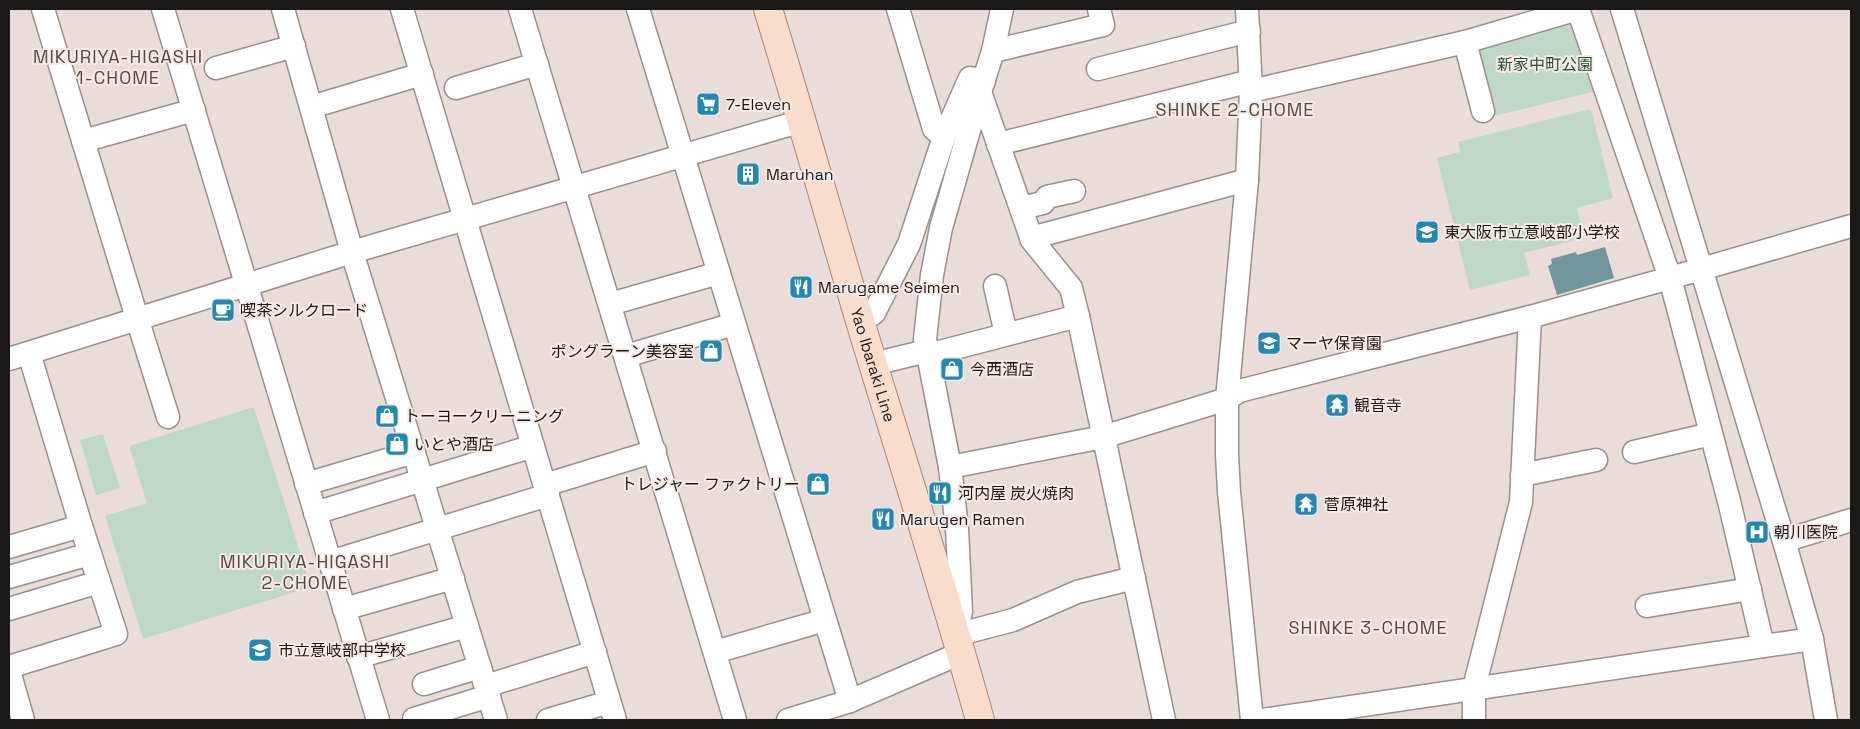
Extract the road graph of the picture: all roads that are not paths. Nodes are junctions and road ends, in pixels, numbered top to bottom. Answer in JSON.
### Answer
{"nodes":[{"id":1,"x":43,"y":9,"type":"edge"},
{"id":2,"x":163,"y":9,"type":"edge"},
{"id":3,"x":283,"y":9,"type":"edge"},
{"id":4,"x":402,"y":9,"type":"edge"},
{"id":5,"x":520,"y":9,"type":"edge"},
{"id":6,"x":638,"y":9,"type":"edge"},
{"id":7,"x":768,"y":9,"type":"edge"},
{"id":8,"x":898,"y":9,"type":"edge"},
{"id":9,"x":1002,"y":9,"type":"edge"},
{"id":10,"x":1099,"y":9,"type":"edge"},
{"id":11,"x":1622,"y":9,"type":"edge"},
{"id":12,"x":1250,"y":15,"type":"edge"},
{"id":13,"x":1465,"y":42,"type":"junction"},
{"id":14,"x":294,"y":46,"type":"junction"},
{"id":15,"x":993,"y":51,"type":"junction"},
{"id":16,"x":537,"y":64,"type":"junction"},
{"id":17,"x":216,"y":68,"type":"dead end"},
{"id":18,"x":1098,"y":69,"type":"dead end"},
{"id":19,"x":422,"y":74,"type":"junction"},
{"id":20,"x":982,"y":86,"type":"junction"},
{"id":21,"x":1251,"y":86,"type":"junction"},
{"id":22,"x":456,"y":88,"type":"dead end"},
{"id":23,"x":311,"y":107,"type":"junction"},
{"id":24,"x":194,"y":110,"type":"junction"},
{"id":25,"x":1483,"y":111,"type":"dead end"},
{"id":26,"x":802,"y":121,"type":"junction"},
{"id":27,"x":944,"y":137,"type":"junction"},
{"id":28,"x":83,"y":141,"type":"junction"},
{"id":29,"x":998,"y":144,"type":"junction"},
{"id":30,"x":684,"y":156,"type":"junction"},
{"id":31,"x":1247,"y":180,"type":"junction"},
{"id":32,"x":575,"y":187,"type":"junction"},
{"id":33,"x":1074,"y":191,"type":"dead end"},
{"id":34,"x":1021,"y":208,"type":"junction"},
{"id":35,"x":466,"y":219,"type":"junction"},
{"id":36,"x":1851,"y":226,"type":"edge"},
{"id":37,"x":1031,"y":238,"type":"junction"},
{"id":38,"x":352,"y":252,"type":"junction"},
{"id":39,"x":1701,"y":269,"type":"junction"},
{"id":40,"x":719,"y":273,"type":"junction"},
{"id":41,"x":1670,"y":278,"type":"junction"},
{"id":42,"x":247,"y":285,"type":"junction"},
{"id":43,"x":995,"y":286,"type":"dead end"},
{"id":44,"x":610,"y":304,"type":"junction"},
{"id":45,"x":1078,"y":316,"type":"junction"},
{"id":46,"x":1530,"y":316,"type":"junction"},
{"id":47,"x":136,"y":318,"type":"junction"},
{"id":48,"x":860,"y":322,"type":"junction"},
{"id":49,"x":734,"y":324,"type":"junction"},
{"id":50,"x":1006,"y":334,"type":"junction"},
{"id":51,"x":928,"y":353,"type":"junction"},
{"id":52,"x":19,"y":356,"type":"edge"},
{"id":53,"x":626,"y":356,"type":"junction"},
{"id":54,"x":874,"y":364,"type":"junction"},
{"id":55,"x":1228,"y":399,"type":"junction"},
{"id":56,"x":168,"y":418,"type":"dead end"},
{"id":57,"x":1711,"y":434,"type":"junction"},
{"id":58,"x":1103,"y":437,"type":"junction"},
{"id":59,"x":533,"y":446,"type":"junction"},
{"id":60,"x":654,"y":451,"type":"junction"},
{"id":61,"x":414,"y":452,"type":"junction"},
{"id":62,"x":1634,"y":452,"type":"dead end"},
{"id":63,"x":1596,"y":460,"type":"dead end"},
{"id":64,"x":950,"y":467,"type":"junction"},
{"id":65,"x":1522,"y":475,"type":"junction"},
{"id":66,"x":422,"y":481,"type":"junction"},
{"id":67,"x":306,"y":484,"type":"junction"},
{"id":68,"x":546,"y":490,"type":"junction"},
{"id":69,"x":315,"y":513,"type":"junction"},
{"id":70,"x":1851,"y":520,"type":"edge"},
{"id":71,"x":81,"y":526,"type":"junction"},
{"id":72,"x":437,"y":529,"type":"junction"},
{"id":73,"x":1784,"y":541,"type":"junction"},
{"id":74,"x":9,"y":547,"type":"edge"},
{"id":75,"x":90,"y":554,"type":"junction"},
{"id":76,"x":330,"y":562,"type":"junction"},
{"id":77,"x":9,"y":577,"type":"edge"},
{"id":78,"x":453,"y":578,"type":"junction"},
{"id":79,"x":1134,"y":578,"type":"junction"},
{"id":80,"x":99,"y":582,"type":"junction"},
{"id":81,"x":1750,"y":589,"type":"junction"},
{"id":82,"x":1646,"y":606,"type":"dead end"},
{"id":83,"x":9,"y":609,"type":"edge"},
{"id":84,"x":344,"y":609,"type":"junction"},
{"id":85,"x":825,"y":620,"type":"junction"},
{"id":86,"x":467,"y":626,"type":"junction"},
{"id":87,"x":1812,"y":639,"type":"junction"},
{"id":88,"x":959,"y":644,"type":"junction"},
{"id":89,"x":1763,"y":646,"type":"junction"},
{"id":90,"x":595,"y":652,"type":"junction"},
{"id":91,"x":715,"y":652,"type":"junction"},
{"id":92,"x":358,"y":657,"type":"junction"},
{"id":93,"x":9,"y":667,"type":"edge"},
{"id":94,"x":9,"y":671,"type":"edge"},
{"id":95,"x":485,"y":683,"type":"junction"},
{"id":96,"x":424,"y":684,"type":"dead end"},
{"id":97,"x":1474,"y":688,"type":"junction"},
{"id":98,"x":850,"y":702,"type":"junction"},
{"id":99,"x":612,"y":711,"type":"edge"},
{"id":100,"x":414,"y":719,"type":"dead end"},
{"id":101,"x":23,"y":720,"type":"edge"},
{"id":102,"x":378,"y":720,"type":"edge"},
{"id":103,"x":496,"y":720,"type":"edge"},
{"id":104,"x":548,"y":720,"type":"edge"},
{"id":105,"x":736,"y":720,"type":"edge"},
{"id":106,"x":788,"y":720,"type":"edge"},
{"id":107,"x":980,"y":720,"type":"edge"},
{"id":108,"x":1164,"y":720,"type":"edge"},
{"id":109,"x":1233,"y":720,"type":"edge"},
{"id":110,"x":1246,"y":720,"type":"edge"},
{"id":111,"x":1252,"y":720,"type":"edge"},
{"id":112,"x":1262,"y":720,"type":"edge"},
{"id":113,"x":1474,"y":720,"type":"edge"},
{"id":114,"x":1826,"y":720,"type":"edge"}],
"edges":[{"from":1,"to":28,"type":"street"},
{"from":2,"to":24,"type":"street"},
{"from":3,"to":14,"type":"street"},
{"from":4,"to":19,"type":"street"},
{"from":5,"to":16,"type":"street"},
{"from":6,"to":30,"type":"street"},
{"from":7,"to":26,"type":"main road","name":"Yao Ibaraki Line"},
{"from":8,"to":27,"type":"street"},
{"from":9,"to":15,"type":"street"},
{"from":10,"to":15,"type":"street"},
{"from":11,"to":39,"type":"street"},
{"from":12,"to":18,"type":"street"},
{"from":12,"to":21,"type":"street"},
{"from":13,"to":21,"type":"street"},
{"from":13,"to":25,"type":"street"},
{"from":13,"to":41,"type":"street"},
{"from":14,"to":17,"type":"street"},
{"from":14,"to":23,"type":"street"},
{"from":15,"to":20,"type":"street"},
{"from":16,"to":22,"type":"street"},
{"from":16,"to":32,"type":"street"},
{"from":19,"to":23,"type":"street"},
{"from":19,"to":35,"type":"street"},
{"from":20,"to":27,"type":"street"},
{"from":20,"to":29,"type":"street"},
{"from":20,"to":51,"type":"street"},
{"from":21,"to":29,"type":"street"},
{"from":21,"to":31,"type":"street"},
{"from":23,"to":38,"type":"street"},
{"from":24,"to":28,"type":"street"},
{"from":24,"to":42,"type":"street"},
{"from":26,"to":30,"type":"street"},
{"from":26,"to":48,"type":"main road","name":"Yao Ibaraki Line"},
{"from":27,"to":48,"type":"street"},
{"from":28,"to":47,"type":"street"},
{"from":29,"to":34,"type":"street"},
{"from":30,"to":32,"type":"street"},
{"from":30,"to":40,"type":"street"},
{"from":31,"to":37,"type":"street"},
{"from":31,"to":55,"type":"street"},
{"from":32,"to":35,"type":"street"},
{"from":32,"to":44,"type":"street"},
{"from":33,"to":34,"type":"street"},
{"from":34,"to":37,"type":"street"},
{"from":35,"to":38,"type":"street"},
{"from":35,"to":59,"type":"street"},
{"from":36,"to":39,"type":"street"},
{"from":37,"to":45,"type":"street"},
{"from":38,"to":42,"type":"street"},
{"from":38,"to":61,"type":"street"},
{"from":39,"to":41,"type":"street"},
{"from":39,"to":73,"type":"street"},
{"from":40,"to":44,"type":"street"},
{"from":40,"to":49,"type":"street"},
{"from":41,"to":46,"type":"street"},
{"from":41,"to":57,"type":"street"},
{"from":42,"to":47,"type":"street"},
{"from":42,"to":67,"type":"street"},
{"from":43,"to":50,"type":"street"},
{"from":44,"to":53,"type":"street"},
{"from":45,"to":50,"type":"street"},
{"from":45,"to":58,"type":"street"},
{"from":46,"to":55,"type":"street"},
{"from":46,"to":65,"type":"street"},
{"from":47,"to":52,"type":"street"},
{"from":47,"to":56,"type":"street"},
{"from":48,"to":54,"type":"main road","name":"Yao Ibaraki Line"},
{"from":49,"to":53,"type":"street"},
{"from":49,"to":85,"type":"street"},
{"from":50,"to":51,"type":"street"},
{"from":51,"to":54,"type":"street"},
{"from":51,"to":64,"type":"street"},
{"from":52,"to":71,"type":"street"},
{"from":53,"to":60,"type":"street"},
{"from":54,"to":88,"type":"main road","name":"Yao Ibaraki Line"},
{"from":55,"to":58,"type":"street"},
{"from":55,"to":111,"type":"street"},
{"from":57,"to":62,"type":"street"},
{"from":57,"to":81,"type":"street"},
{"from":58,"to":64,"type":"street"},
{"from":58,"to":79,"type":"street"},
{"from":59,"to":66,"type":"street"},
{"from":59,"to":68,"type":"street"},
{"from":60,"to":68,"type":"street"},
{"from":60,"to":91,"type":"street"},
{"from":61,"to":66,"type":"street"},
{"from":61,"to":67,"type":"street"},
{"from":63,"to":65,"type":"street"},
{"from":64,"to":88,"type":"street"},
{"from":65,"to":97,"type":"street"},
{"from":66,"to":69,"type":"street"},
{"from":66,"to":72,"type":"street"},
{"from":67,"to":69,"type":"street"},
{"from":68,"to":72,"type":"street"},
{"from":68,"to":90,"type":"street"},
{"from":69,"to":76,"type":"street"},
{"from":70,"to":73,"type":"street"},
{"from":71,"to":74,"type":"street"},
{"from":71,"to":75,"type":"street"},
{"from":72,"to":76,"type":"street"},
{"from":72,"to":78,"type":"street"},
{"from":73,"to":87,"type":"street"},
{"from":75,"to":77,"type":"street"},
{"from":75,"to":80,"type":"street"},
{"from":76,"to":84,"type":"street"},
{"from":78,"to":84,"type":"street"},
{"from":78,"to":86,"type":"street"},
{"from":79,"to":88,"type":"street"},
{"from":79,"to":108,"type":"street"},
{"from":80,"to":83,"type":"street"},
{"from":80,"to":93,"type":"street"},
{"from":81,"to":82,"type":"street"},
{"from":81,"to":89,"type":"street"},
{"from":84,"to":92,"type":"street"},
{"from":85,"to":91,"type":"street"},
{"from":85,"to":98,"type":"street"},
{"from":86,"to":92,"type":"street"},
{"from":86,"to":95,"type":"street"},
{"from":87,"to":89,"type":"street"},
{"from":87,"to":114,"type":"street"},
{"from":88,"to":98,"type":"street"},
{"from":88,"to":107,"type":"main road","name":"Yao Ibaraki Line"},
{"from":89,"to":97,"type":"street"},
{"from":90,"to":95,"type":"street"},
{"from":90,"to":99,"type":"street"},
{"from":91,"to":105,"type":"street"},
{"from":92,"to":102,"type":"street"},
{"from":94,"to":101,"type":"street"},
{"from":95,"to":96,"type":"street"},
{"from":95,"to":100,"type":"street"},
{"from":95,"to":103,"type":"street"},
{"from":97,"to":112,"type":"street"},
{"from":97,"to":113,"type":"street"},
{"from":98,"to":106,"type":"street"},
{"from":99,"to":104,"type":"street"},
{"from":109,"to":110,"type":"street"}]}
